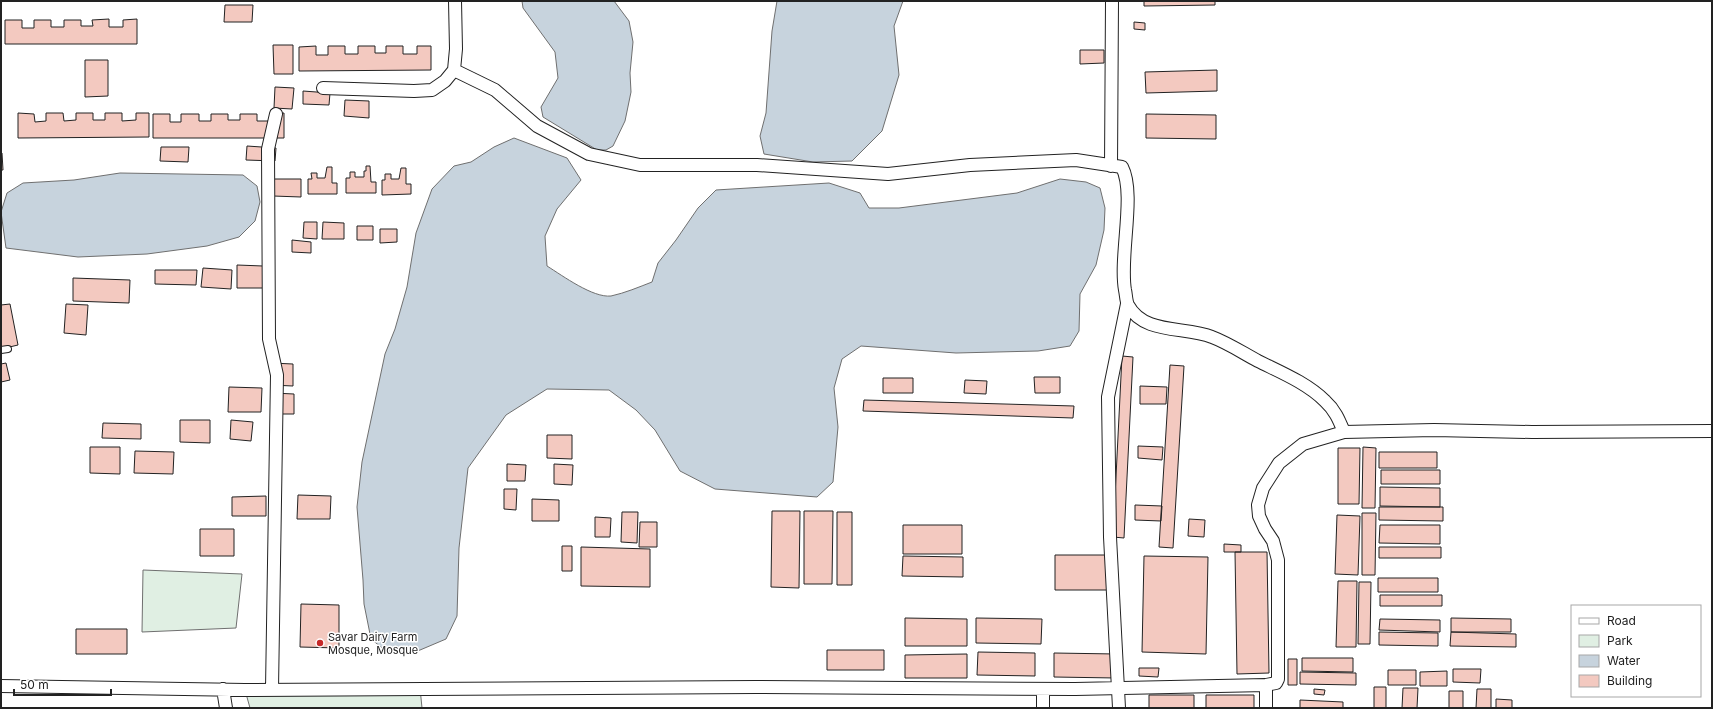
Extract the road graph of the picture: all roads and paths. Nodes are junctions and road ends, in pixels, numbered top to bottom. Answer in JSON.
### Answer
{"nodes":[{"id":1,"x":455,"y":1,"type":"edge"},
{"id":2,"x":1112,"y":1,"type":"edge"},
{"id":3,"x":454,"y":70,"type":"junction"},
{"id":4,"x":323,"y":88,"type":"dead end"},
{"id":5,"x":276,"y":114,"type":"dead end"},
{"id":6,"x":1111,"y":166,"type":"junction"},
{"id":7,"x":1127,"y":304,"type":"junction"},
{"id":8,"x":1712,"y":431,"type":"edge"},
{"id":9,"x":1344,"y":432,"type":"junction"},
{"id":10,"x":1266,"y":685,"type":"junction"},
{"id":11,"x":1,"y":686,"type":"edge"},
{"id":12,"x":1118,"y":688,"type":"junction"},
{"id":13,"x":223,"y":689,"type":"junction"},
{"id":14,"x":1043,"y":689,"type":"junction"},
{"id":15,"x":272,"y":690,"type":"junction"},
{"id":16,"x":226,"y":708,"type":"edge"},
{"id":17,"x":1043,"y":708,"type":"edge"},
{"id":18,"x":1119,"y":708,"type":"edge"},
{"id":19,"x":1266,"y":708,"type":"edge"}],
"edges":[{"from":1,"to":3,"type":"street"},
{"from":2,"to":6,"type":"street"},
{"from":3,"to":4,"type":"street"},
{"from":3,"to":6,"type":"street"},
{"from":5,"to":15,"type":"street"},
{"from":6,"to":7,"type":"street"},
{"from":7,"to":9,"type":"street"},
{"from":7,"to":12,"type":"street"},
{"from":8,"to":9,"type":"street"},
{"from":9,"to":10,"type":"street"},
{"from":10,"to":12,"type":"street"},
{"from":10,"to":19,"type":"street"},
{"from":11,"to":13,"type":"street"},
{"from":12,"to":14,"type":"street"},
{"from":12,"to":18,"type":"street"},
{"from":13,"to":15,"type":"street"},
{"from":13,"to":16,"type":"street"},
{"from":14,"to":15,"type":"street"},
{"from":14,"to":17,"type":"street"}]}
